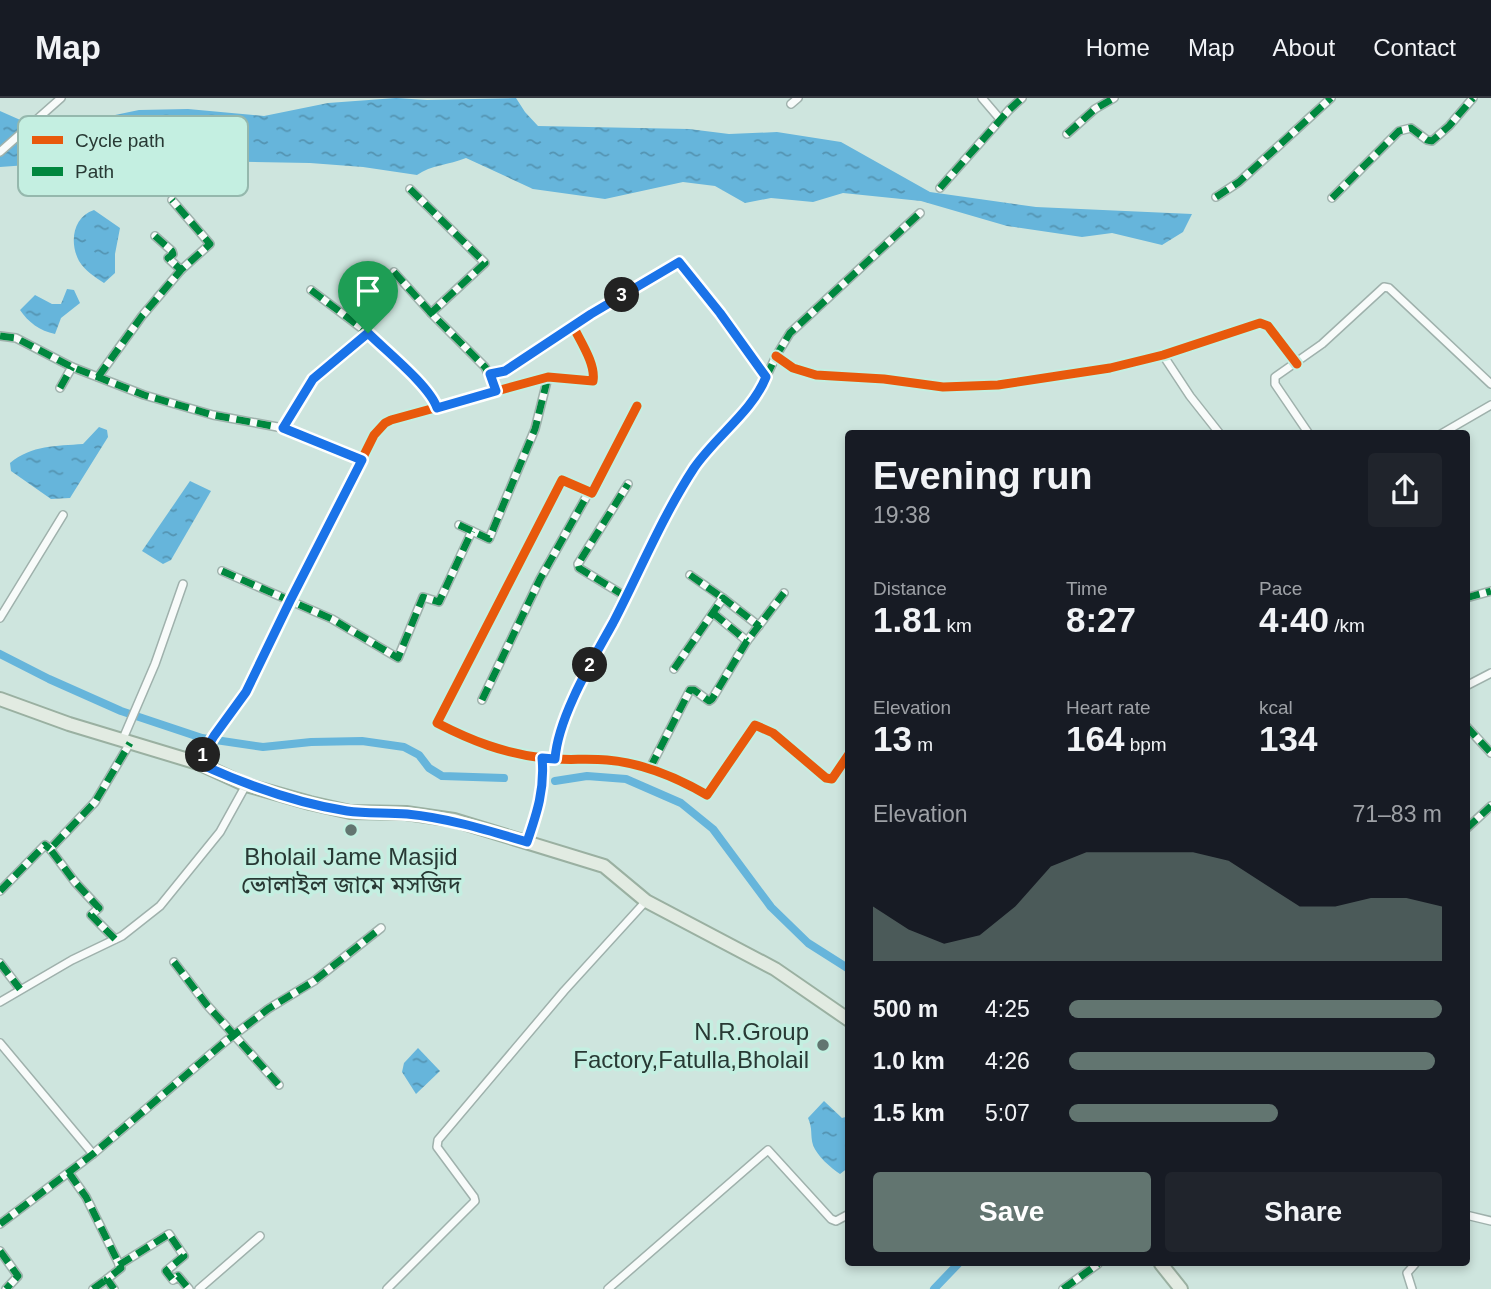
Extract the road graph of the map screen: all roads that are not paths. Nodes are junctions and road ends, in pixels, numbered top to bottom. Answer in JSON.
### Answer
{"nodes":[{"id":1,"x":61,"y":98,"type":"edge"},
{"id":2,"x":798,"y":98,"type":"edge"},
{"id":3,"x":982,"y":98,"type":"edge"},
{"id":4,"x":1022,"y":98,"type":"edge"},
{"id":5,"x":1114,"y":98,"type":"edge"},
{"id":6,"x":1331,"y":98,"type":"edge"},
{"id":7,"x":1473,"y":98,"type":"edge"},
{"id":8,"x":791,"y":104,"type":"dead end"},
{"id":9,"x":41,"y":116,"type":"edge"},
{"id":10,"x":1000,"y":119,"type":"junction"},
{"id":11,"x":1067,"y":134,"type":"dead end"},
{"id":12,"x":18,"y":136,"type":"edge"},
{"id":13,"x":0,"y":152,"type":"edge"},
{"id":14,"x":940,"y":188,"type":"dead end"},
{"id":15,"x":410,"y":189,"type":"dead end"},
{"id":16,"x":1216,"y":197,"type":"dead end"},
{"id":17,"x":1332,"y":198,"type":"dead end"},
{"id":18,"x":172,"y":200,"type":"dead end"},
{"id":19,"x":920,"y":213,"type":"dead end"},
{"id":20,"x":155,"y":236,"type":"dead end"},
{"id":21,"x":181,"y":270,"type":"junction"},
{"id":22,"x":394,"y":272,"type":"dead end"},
{"id":23,"x":311,"y":290,"type":"dead end"},
{"id":24,"x":431,"y":313,"type":"junction"},
{"id":25,"x":573,"y":326,"type":"junction"},
{"id":26,"x":368,"y":333,"type":"junction"},
{"id":27,"x":0,"y":336,"type":"edge"},
{"id":28,"x":1163,"y":355,"type":"junction"},
{"id":29,"x":776,"y":356,"type":"junction"},
{"id":30,"x":1297,"y":364,"type":"junction"},
{"id":31,"x":72,"y":367,"type":"junction"},
{"id":32,"x":490,"y":374,"type":"junction"},
{"id":33,"x":98,"y":377,"type":"junction"},
{"id":34,"x":548,"y":377,"type":"junction"},
{"id":35,"x":766,"y":377,"type":"junction"},
{"id":36,"x":1491,"y":384,"type":"edge"},
{"id":37,"x":60,"y":388,"type":"dead end"},
{"id":38,"x":496,"y":391,"type":"junction"},
{"id":39,"x":1491,"y":405,"type":"edge"},
{"id":40,"x":637,"y":406,"type":"dead end"},
{"id":41,"x":437,"y":408,"type":"junction"},
{"id":42,"x":283,"y":428,"type":"junction"},
{"id":43,"x":1217,"y":430,"type":"edge"},
{"id":44,"x":1306,"y":430,"type":"edge"},
{"id":45,"x":1448,"y":430,"type":"edge"},
{"id":46,"x":362,"y":460,"type":"junction"},
{"id":47,"x":628,"y":484,"type":"dead end"},
{"id":48,"x":589,"y":492,"type":"junction"},
{"id":49,"x":63,"y":515,"type":"dead end"},
{"id":50,"x":459,"y":525,"type":"dead end"},
{"id":51,"x":472,"y":531,"type":"junction"},
{"id":52,"x":222,"y":571,"type":"dead end"},
{"id":53,"x":690,"y":575,"type":"dead end"},
{"id":54,"x":183,"y":584,"type":"dead end"},
{"id":55,"x":1491,"y":591,"type":"edge"},
{"id":56,"x":785,"y":593,"type":"dead end"},
{"id":57,"x":625,"y":596,"type":"junction"},
{"id":58,"x":1470,"y":597,"type":"edge"},
{"id":59,"x":723,"y":598,"type":"junction"},
{"id":60,"x":290,"y":601,"type":"junction"},
{"id":61,"x":713,"y":613,"type":"junction"},
{"id":62,"x":0,"y":618,"type":"edge"},
{"id":63,"x":759,"y":625,"type":"junction"},
{"id":64,"x":747,"y":641,"type":"junction"},
{"id":65,"x":674,"y":669,"type":"dead end"},
{"id":66,"x":1491,"y":673,"type":"edge"},
{"id":67,"x":1470,"y":683,"type":"edge"},
{"id":68,"x":0,"y":699,"type":"edge"},
{"id":69,"x":482,"y":700,"type":"dead end"},
{"id":70,"x":1470,"y":730,"type":"edge"},
{"id":71,"x":126,"y":742,"type":"junction"},
{"id":72,"x":1491,"y":754,"type":"edge"},
{"id":73,"x":542,"y":758,"type":"junction"},
{"id":74,"x":555,"y":759,"type":"junction"},
{"id":75,"x":845,"y":761,"type":"edge"},
{"id":76,"x":198,"y":763,"type":"junction"},
{"id":77,"x":650,"y":768,"type":"junction"},
{"id":78,"x":246,"y":785,"type":"junction"},
{"id":79,"x":1491,"y":806,"type":"edge"},
{"id":80,"x":1470,"y":825,"type":"edge"},
{"id":81,"x":527,"y":842,"type":"junction"},
{"id":82,"x":50,"y":849,"type":"junction"},
{"id":83,"x":0,"y":891,"type":"edge"},
{"id":84,"x":646,"y":901,"type":"junction"},
{"id":85,"x":381,"y":928,"type":"dead end"},
{"id":86,"x":115,"y":940,"type":"junction"},
{"id":87,"x":174,"y":962,"type":"dead end"},
{"id":88,"x":0,"y":963,"type":"edge"},
{"id":89,"x":20,"y":989,"type":"junction"},
{"id":90,"x":0,"y":1002,"type":"edge"},
{"id":91,"x":845,"y":1017,"type":"edge"},
{"id":92,"x":233,"y":1036,"type":"junction"},
{"id":93,"x":0,"y":1043,"type":"edge"},
{"id":94,"x":279,"y":1085,"type":"dead end"},
{"id":95,"x":93,"y":1154,"type":"junction"},
{"id":96,"x":69,"y":1172,"type":"junction"},
{"id":97,"x":845,"y":1216,"type":"edge"},
{"id":98,"x":1470,"y":1216,"type":"edge"},
{"id":99,"x":1491,"y":1221,"type":"edge"},
{"id":100,"x":0,"y":1224,"type":"edge"},
{"id":101,"x":260,"y":1236,"type":"dead end"},
{"id":102,"x":0,"y":1251,"type":"edge"},
{"id":103,"x":119,"y":1265,"type":"junction"},
{"id":104,"x":1095,"y":1266,"type":"edge"},
{"id":105,"x":1163,"y":1266,"type":"edge"},
{"id":106,"x":1413,"y":1266,"type":"edge"},
{"id":107,"x":107,"y":1279,"type":"junction"},
{"id":108,"x":6,"y":1289,"type":"edge"},
{"id":109,"x":93,"y":1289,"type":"edge"},
{"id":110,"x":114,"y":1289,"type":"edge"},
{"id":111,"x":189,"y":1289,"type":"edge"},
{"id":112,"x":199,"y":1289,"type":"edge"},
{"id":113,"x":387,"y":1289,"type":"edge"},
{"id":114,"x":608,"y":1289,"type":"edge"},
{"id":115,"x":1063,"y":1289,"type":"edge"},
{"id":116,"x":1181,"y":1289,"type":"edge"},
{"id":117,"x":1412,"y":1289,"type":"edge"}],
"edges":[{"from":1,"to":9,"type":"street"},
{"from":2,"to":8,"type":"street"},
{"from":3,"to":10,"type":"street"},
{"from":4,"to":10,"type":"street"},
{"from":5,"to":11,"type":"street"},
{"from":6,"to":16,"type":"street"},
{"from":7,"to":17,"type":"street"},
{"from":10,"to":14,"type":"street"},
{"from":12,"to":13,"type":"street"},
{"from":15,"to":24,"type":"street"},
{"from":18,"to":21,"type":"street"},
{"from":19,"to":29,"type":"street"},
{"from":20,"to":21,"type":"street"},
{"from":21,"to":33,"type":"street"},
{"from":22,"to":24,"type":"street"},
{"from":23,"to":26,"type":"street"},
{"from":24,"to":32,"type":"street"},
{"from":25,"to":32,"type":"street"},
{"from":25,"to":34,"type":"street"},
{"from":25,"to":35,"type":"street"},
{"from":26,"to":41,"type":"street"},
{"from":26,"to":42,"type":"street"},
{"from":27,"to":31,"type":"street"},
{"from":28,"to":29,"type":"street"},
{"from":28,"to":30,"type":"street"},
{"from":28,"to":43,"type":"street"},
{"from":29,"to":35,"type":"street"},
{"from":30,"to":36,"type":"street"},
{"from":30,"to":44,"type":"street"},
{"from":31,"to":33,"type":"street"},
{"from":31,"to":37,"type":"street"},
{"from":32,"to":38,"type":"street"},
{"from":33,"to":42,"type":"street"},
{"from":34,"to":38,"type":"street"},
{"from":34,"to":51,"type":"street"},
{"from":35,"to":57,"type":"street"},
{"from":38,"to":41,"type":"street"},
{"from":39,"to":45,"type":"street"},
{"from":40,"to":48,"type":"street"},
{"from":41,"to":46,"type":"street"},
{"from":42,"to":46,"type":"street"},
{"from":46,"to":60,"type":"street"},
{"from":47,"to":57,"type":"street"},
{"from":48,"to":69,"type":"street"},
{"from":48,"to":73,"type":"street"},
{"from":49,"to":62,"type":"street"},
{"from":50,"to":51,"type":"street"},
{"from":51,"to":60,"type":"street"},
{"from":52,"to":60,"type":"street"},
{"from":53,"to":59,"type":"street"},
{"from":54,"to":71,"type":"street"},
{"from":55,"to":58,"type":"street"},
{"from":56,"to":63,"type":"street"},
{"from":57,"to":74,"type":"street"},
{"from":59,"to":61,"type":"street"},
{"from":59,"to":63,"type":"street"},
{"from":60,"to":76,"type":"street"},
{"from":61,"to":64,"type":"street"},
{"from":61,"to":65,"type":"street"},
{"from":63,"to":64,"type":"street"},
{"from":64,"to":77,"type":"street"},
{"from":66,"to":67,"type":"street"},
{"from":68,"to":71,"type":"main road"},
{"from":70,"to":72,"type":"street"},
{"from":71,"to":76,"type":"main road"},
{"from":71,"to":82,"type":"street"},
{"from":73,"to":74,"type":"street"},
{"from":73,"to":81,"type":"street"},
{"from":74,"to":77,"type":"street"},
{"from":75,"to":77,"type":"street"},
{"from":76,"to":78,"type":"main road"},
{"from":78,"to":81,"type":"main road"},
{"from":78,"to":86,"type":"street"},
{"from":79,"to":80,"type":"street"},
{"from":81,"to":84,"type":"main road"},
{"from":82,"to":83,"type":"street"},
{"from":82,"to":86,"type":"street"},
{"from":84,"to":91,"type":"main road"},
{"from":84,"to":113,"type":"street"},
{"from":85,"to":92,"type":"street"},
{"from":86,"to":89,"type":"street"},
{"from":87,"to":92,"type":"street"},
{"from":88,"to":89,"type":"street"},
{"from":89,"to":90,"type":"street"},
{"from":92,"to":94,"type":"street"},
{"from":92,"to":95,"type":"street"},
{"from":93,"to":95,"type":"street"},
{"from":95,"to":96,"type":"street"},
{"from":96,"to":100,"type":"street"},
{"from":96,"to":103,"type":"street"},
{"from":97,"to":114,"type":"street"},
{"from":98,"to":99,"type":"street"},
{"from":101,"to":112,"type":"street"},
{"from":102,"to":108,"type":"street"},
{"from":103,"to":107,"type":"street"},
{"from":103,"to":111,"type":"street"},
{"from":104,"to":115,"type":"street"},
{"from":105,"to":116,"type":"main road"},
{"from":106,"to":117,"type":"street"},
{"from":107,"to":109,"type":"street"},
{"from":107,"to":110,"type":"street"}]}
